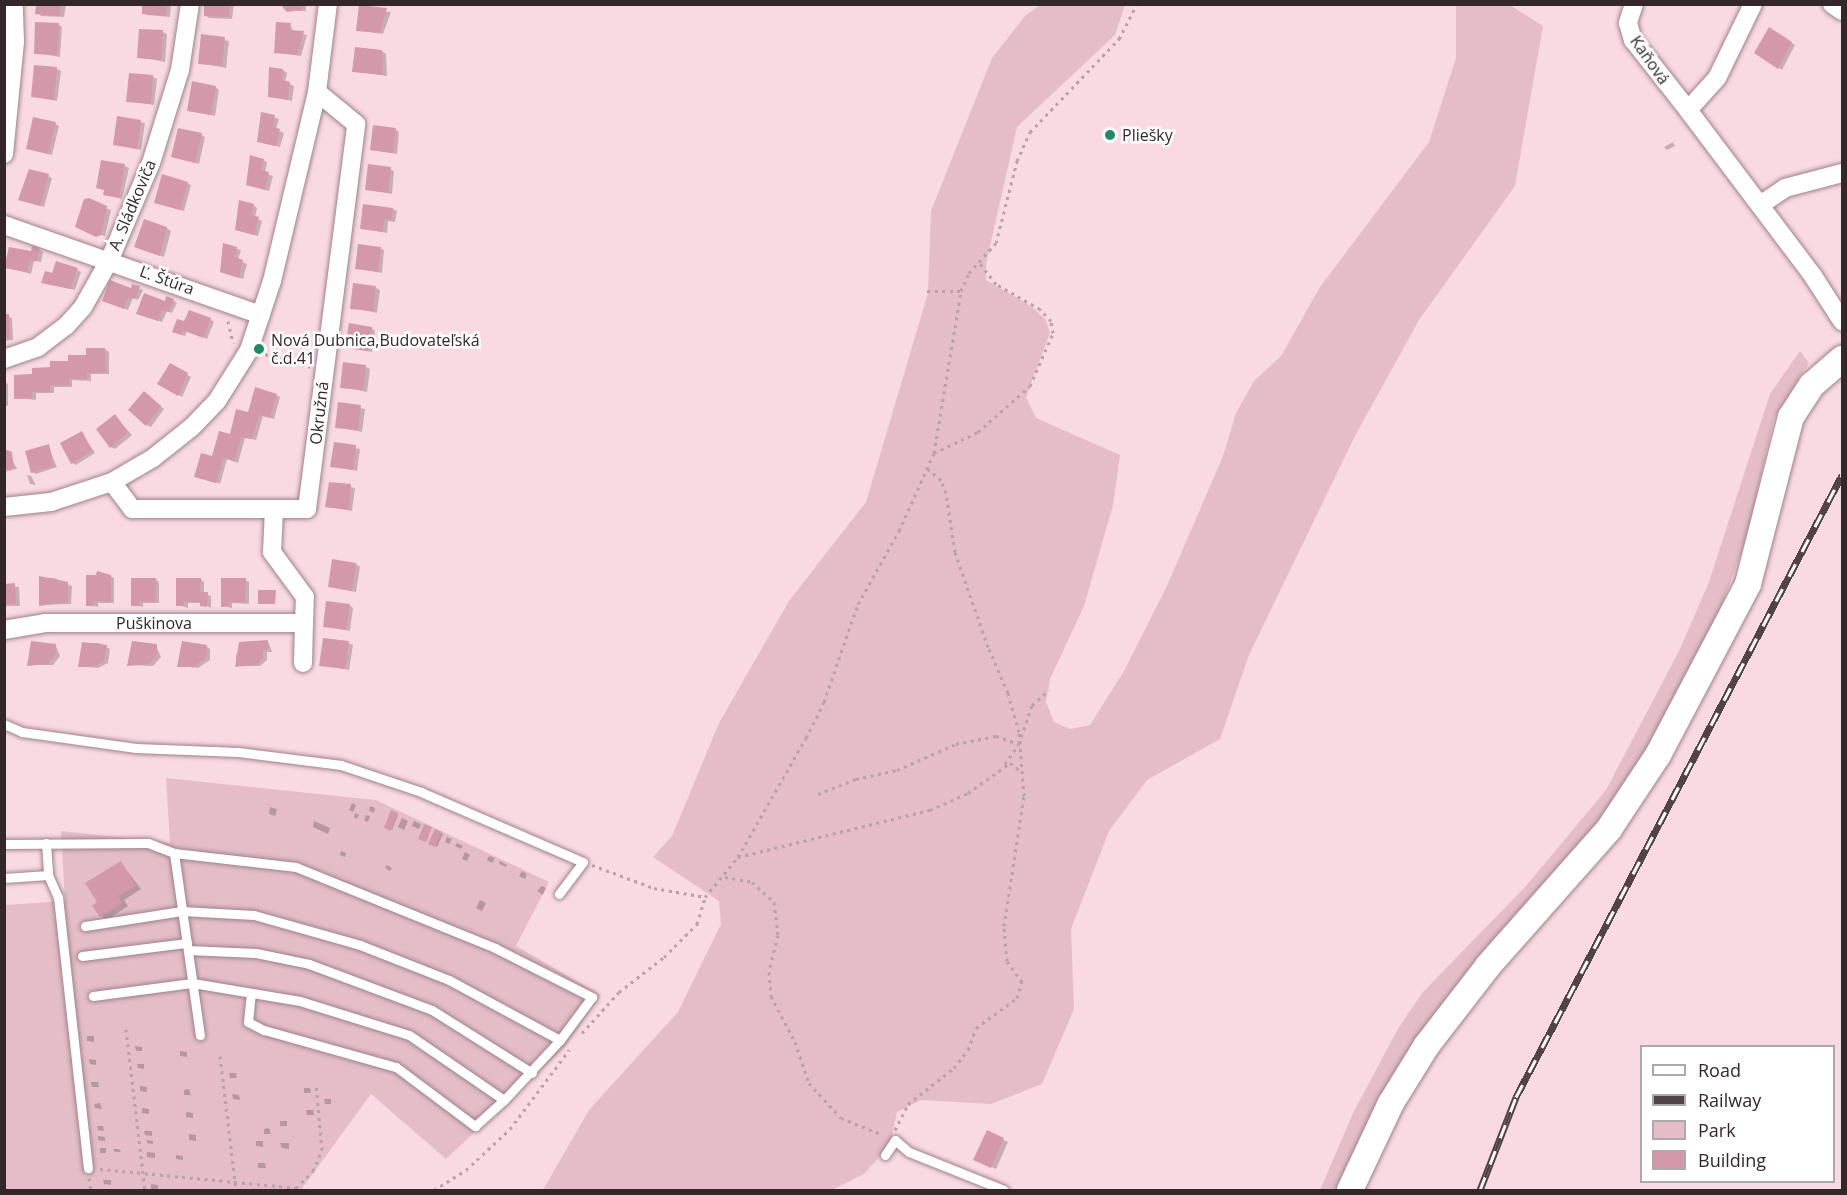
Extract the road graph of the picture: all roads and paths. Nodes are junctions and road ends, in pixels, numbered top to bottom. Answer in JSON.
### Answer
{"nodes":[{"id":1,"x":14,"y":4,"type":"edge"},
{"id":2,"x":190,"y":4,"type":"edge"},
{"id":3,"x":328,"y":4,"type":"edge"},
{"id":4,"x":1137,"y":4,"type":"edge"},
{"id":5,"x":1634,"y":4,"type":"edge"},
{"id":6,"x":1753,"y":4,"type":"edge"},
{"id":7,"x":1832,"y":4,"type":"edge"},
{"id":8,"x":1842,"y":11,"type":"edge"},
{"id":9,"x":10,"y":41,"type":"edge"},
{"id":10,"x":317,"y":92,"type":"junction"},
{"id":11,"x":1688,"y":110,"type":"junction"},
{"id":12,"x":4,"y":154,"type":"edge"},
{"id":13,"x":1842,"y":173,"type":"edge"},
{"id":14,"x":1760,"y":205,"type":"junction"},
{"id":15,"x":4,"y":225,"type":"edge"},
{"id":16,"x":110,"y":259,"type":"junction"},
{"id":17,"x":979,"y":262,"type":"junction"},
{"id":18,"x":927,"y":291,"type":"dead end"},
{"id":19,"x":961,"y":291,"type":"junction"},
{"id":20,"x":224,"y":301,"type":"junction"},
{"id":21,"x":261,"y":315,"type":"junction"},
{"id":22,"x":1842,"y":321,"type":"edge"},
{"id":23,"x":249,"y":350,"type":"junction"},
{"id":24,"x":4,"y":359,"type":"edge"},
{"id":25,"x":1842,"y":359,"type":"edge"},
{"id":26,"x":324,"y":371,"type":"junction"},
{"id":27,"x":934,"y":453,"type":"junction"},
{"id":28,"x":928,"y":469,"type":"junction"},
{"id":29,"x":112,"y":482,"type":"junction"},
{"id":30,"x":4,"y":507,"type":"edge"},
{"id":31,"x":274,"y":509,"type":"junction"},
{"id":32,"x":304,"y":623,"type":"junction"},
{"id":33,"x":4,"y":630,"type":"edge"},
{"id":34,"x":303,"y":663,"type":"dead end"},
{"id":35,"x":1049,"y":690,"type":"dead end"},
{"id":36,"x":4,"y":724,"type":"edge"},
{"id":37,"x":1019,"y":744,"type":"junction"},
{"id":38,"x":1004,"y":765,"type":"junction"},
{"id":39,"x":1023,"y":773,"type":"junction"},
{"id":40,"x":818,"y":794,"type":"dead end"},
{"id":41,"x":46,"y":843,"type":"junction"},
{"id":42,"x":4,"y":844,"type":"edge"},
{"id":43,"x":174,"y":852,"type":"junction"},
{"id":44,"x":738,"y":856,"type":"junction"},
{"id":45,"x":583,"y":862,"type":"junction"},
{"id":46,"x":48,"y":875,"type":"junction"},
{"id":47,"x":725,"y":877,"type":"junction"},
{"id":48,"x":4,"y":878,"type":"edge"},
{"id":49,"x":559,"y":894,"type":"dead end"},
{"id":50,"x":705,"y":897,"type":"junction"},
{"id":51,"x":182,"y":911,"type":"junction"},
{"id":52,"x":85,"y":926,"type":"dead end"},
{"id":53,"x":187,"y":946,"type":"junction"},
{"id":54,"x":82,"y":956,"type":"dead end"},
{"id":55,"x":192,"y":983,"type":"junction"},
{"id":56,"x":251,"y":993,"type":"junction"},
{"id":57,"x":93,"y":996,"type":"dead end"},
{"id":58,"x":126,"y":1029,"type":"dead end"},
{"id":59,"x":200,"y":1035,"type":"dead end"},
{"id":60,"x":581,"y":1035,"type":"dead end"},
{"id":61,"x":560,"y":1040,"type":"junction"},
{"id":62,"x":574,"y":1044,"type":"dead end"},
{"id":63,"x":220,"y":1056,"type":"dead end"},
{"id":64,"x":532,"y":1072,"type":"junction"},
{"id":65,"x":316,"y":1084,"type":"dead end"},
{"id":66,"x":504,"y":1100,"type":"junction"},
{"id":67,"x":895,"y":1140,"type":"junction"},
{"id":68,"x":885,"y":1155,"type":"dead end"},
{"id":69,"x":88,"y":1168,"type":"joint"},
{"id":70,"x":143,"y":1173,"type":"junction"},
{"id":71,"x":235,"y":1181,"type":"junction"},
{"id":72,"x":145,"y":1191,"type":"edge"},
{"id":73,"x":236,"y":1191,"type":"edge"},
{"id":74,"x":434,"y":1191,"type":"edge"},
{"id":75,"x":1004,"y":1191,"type":"edge"},
{"id":76,"x":1350,"y":1191,"type":"edge"}],
"edges":[{"from":1,"to":9,"type":"street"},
{"from":2,"to":16,"type":"street","name":"A. Sládkoviča"},
{"from":3,"to":10,"type":"street"},
{"from":4,"to":17,"type":"path"},
{"from":5,"to":11,"type":"street","name":"Kaňová"},
{"from":6,"to":11,"type":"street"},
{"from":7,"to":8,"type":"street"},
{"from":9,"to":12,"type":"street"},
{"from":10,"to":21,"type":"street"},
{"from":10,"to":26,"type":"street","name":"Okružná"},
{"from":11,"to":14,"type":"street","name":"Kaňová"},
{"from":13,"to":14,"type":"street"},
{"from":14,"to":22,"type":"street","name":"Kaňová"},
{"from":15,"to":16,"type":"street","name":"Ľ. Štúra"},
{"from":16,"to":20,"type":"street","name":"Ľ. Štúra"},
{"from":16,"to":24,"type":"street","name":"A. Sládkoviča"},
{"from":17,"to":19,"type":"path"},
{"from":17,"to":27,"type":"path"},
{"from":18,"to":19,"type":"path"},
{"from":19,"to":27,"type":"path"},
{"from":20,"to":21,"type":"street","name":"Ľ. Štúra"},
{"from":20,"to":23,"type":"path"},
{"from":21,"to":23,"type":"street"},
{"from":23,"to":26,"type":"path"},
{"from":23,"to":29,"type":"street"},
{"from":25,"to":76,"type":"main road"},
{"from":26,"to":31,"type":"street","name":"Okružná"},
{"from":27,"to":28,"type":"path"},
{"from":28,"to":37,"type":"path"},
{"from":28,"to":44,"type":"path"},
{"from":29,"to":30,"type":"street"},
{"from":29,"to":31,"type":"street","name":"Okružná"},
{"from":31,"to":32,"type":"street"},
{"from":32,"to":33,"type":"street","name":"Puškinova"},
{"from":32,"to":34,"type":"street"},
{"from":35,"to":37,"type":"path"},
{"from":36,"to":45,"type":"lane"},
{"from":37,"to":38,"type":"path"},
{"from":37,"to":39,"type":"path"},
{"from":37,"to":40,"type":"path"},
{"from":38,"to":39,"type":"path"},
{"from":38,"to":44,"type":"path"},
{"from":39,"to":67,"type":"path"},
{"from":41,"to":42,"type":"lane"},
{"from":41,"to":43,"type":"lane"},
{"from":41,"to":46,"type":"lane"},
{"from":43,"to":51,"type":"lane"},
{"from":43,"to":61,"type":"lane"},
{"from":44,"to":47,"type":"path"},
{"from":45,"to":49,"type":"lane"},
{"from":45,"to":50,"type":"path"},
{"from":46,"to":48,"type":"lane"},
{"from":46,"to":69,"type":"lane"},
{"from":47,"to":50,"type":"path"},
{"from":47,"to":67,"type":"path"},
{"from":50,"to":60,"type":"path"},
{"from":51,"to":52,"type":"lane"},
{"from":51,"to":53,"type":"lane"},
{"from":51,"to":61,"type":"lane"},
{"from":53,"to":54,"type":"lane"},
{"from":53,"to":55,"type":"lane"},
{"from":53,"to":64,"type":"lane"},
{"from":55,"to":56,"type":"lane"},
{"from":55,"to":57,"type":"lane"},
{"from":55,"to":59,"type":"lane"},
{"from":56,"to":66,"type":"lane"},
{"from":56,"to":66,"type":"lane"},
{"from":58,"to":70,"type":"path"},
{"from":61,"to":64,"type":"lane"},
{"from":62,"to":74,"type":"path"},
{"from":63,"to":71,"type":"path"},
{"from":64,"to":66,"type":"lane"},
{"from":65,"to":71,"type":"path"},
{"from":67,"to":68,"type":"lane"},
{"from":67,"to":75,"type":"lane"},
{"from":69,"to":70,"type":"path"},
{"from":70,"to":71,"type":"path"},
{"from":70,"to":72,"type":"path"},
{"from":71,"to":73,"type":"path"}]}
